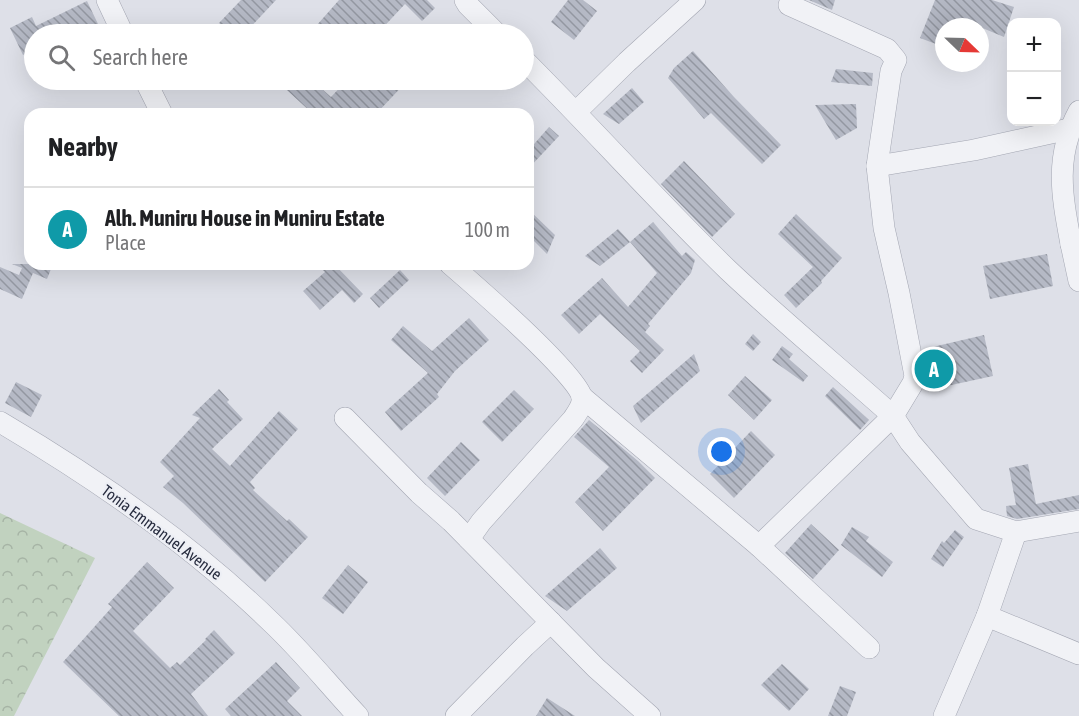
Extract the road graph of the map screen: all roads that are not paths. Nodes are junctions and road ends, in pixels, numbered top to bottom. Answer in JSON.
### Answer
{"nodes":[{"id":1,"x":106,"y":0,"type":"edge"},
{"id":2,"x":465,"y":0,"type":"edge"},
{"id":3,"x":695,"y":0,"type":"edge"},
{"id":4,"x":789,"y":5,"type":"dead end"},
{"id":5,"x":118,"y":24,"type":"edge"},
{"id":6,"x":487,"y":24,"type":"edge"},
{"id":7,"x":534,"y":70,"type":"edge"},
{"id":8,"x":150,"y":90,"type":"edge"},
{"id":9,"x":159,"y":108,"type":"edge"},
{"id":10,"x":576,"y":112,"type":"junction"},
{"id":11,"x":1074,"y":120,"type":"edge"},
{"id":12,"x":877,"y":166,"type":"junction"},
{"id":13,"x":1075,"y":246,"type":"edge"},
{"id":14,"x":457,"y":270,"type":"edge"},
{"id":15,"x":1079,"y":281,"type":"edge"},
{"id":16,"x":582,"y":397,"type":"junction"},
{"id":17,"x":893,"y":416,"type":"junction"},
{"id":18,"x":345,"y":418,"type":"dead end"},
{"id":19,"x":0,"y":422,"type":"edge"},
{"id":20,"x":1079,"y":521,"type":"edge"},
{"id":21,"x":1016,"y":532,"type":"junction"},
{"id":22,"x":469,"y":539,"type":"junction"},
{"id":23,"x":759,"y":546,"type":"junction"},
{"id":24,"x":987,"y":615,"type":"junction"},
{"id":25,"x":551,"y":622,"type":"junction"},
{"id":26,"x":868,"y":648,"type":"dead end"},
{"id":27,"x":1079,"y":654,"type":"edge"},
{"id":28,"x":355,"y":715,"type":"edge"},
{"id":29,"x":456,"y":716,"type":"edge"},
{"id":30,"x":650,"y":716,"type":"edge"},
{"id":31,"x":944,"y":716,"type":"edge"}],
"edges":[{"from":1,"to":5,"type":"street"},
{"from":2,"to":6,"type":"street"},
{"from":3,"to":10,"type":"street"},
{"from":4,"to":12,"type":"street"},
{"from":7,"to":10,"type":"street"},
{"from":8,"to":9,"type":"street"},
{"from":10,"to":17,"type":"street"},
{"from":11,"to":12,"type":"street"},
{"from":11,"to":13,"type":"street"},
{"from":12,"to":17,"type":"street"},
{"from":13,"to":15,"type":"street"},
{"from":14,"to":16,"type":"street"},
{"from":16,"to":22,"type":"street"},
{"from":16,"to":23,"type":"street"},
{"from":17,"to":21,"type":"street"},
{"from":17,"to":23,"type":"street"},
{"from":18,"to":22,"type":"street"},
{"from":19,"to":28,"type":"street","name":"Tonia Emmanuel Avenue"},
{"from":20,"to":21,"type":"street"},
{"from":21,"to":24,"type":"street"},
{"from":22,"to":25,"type":"street"},
{"from":23,"to":26,"type":"street"},
{"from":24,"to":27,"type":"street"},
{"from":24,"to":31,"type":"street"},
{"from":25,"to":29,"type":"street"},
{"from":25,"to":30,"type":"street"}]}
